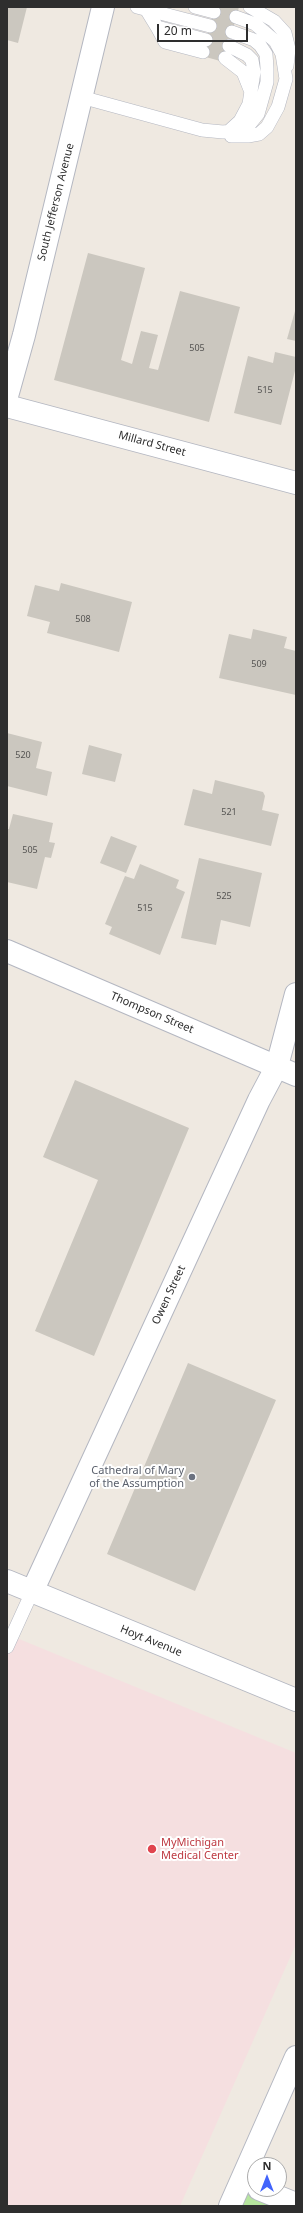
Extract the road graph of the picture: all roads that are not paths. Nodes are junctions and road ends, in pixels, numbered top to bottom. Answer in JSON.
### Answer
{"nodes":[{"id":1,"x":103,"y":7,"type":"edge"},
{"id":2,"x":195,"y":7,"type":"edge"},
{"id":3,"x":250,"y":7,"type":"edge"},
{"id":4,"x":141,"y":8,"type":"edge"},
{"id":5,"x":214,"y":12,"type":"dead end"},
{"id":6,"x":236,"y":17,"type":"dead end"},
{"id":7,"x":210,"y":26,"type":"dead end"},
{"id":8,"x":232,"y":32,"type":"dead end"},
{"id":9,"x":204,"y":46,"type":"dead end"},
{"id":10,"x":227,"y":52,"type":"dead end"},
{"id":11,"x":286,"y":79,"type":"junction"},
{"id":12,"x":81,"y":97,"type":"junction"},
{"id":13,"x":202,"y":130,"type":"junction"},
{"id":14,"x":223,"y":132,"type":"junction"},
{"id":15,"x":7,"y":396,"type":"edge"},
{"id":16,"x":7,"y":406,"type":"edge"},
{"id":17,"x":296,"y":483,"type":"edge"},
{"id":18,"x":7,"y":951,"type":"edge"},
{"id":19,"x":296,"y":994,"type":"edge"},
{"id":20,"x":286,"y":1071,"type":"edge"},
{"id":21,"x":7,"y":1581,"type":"edge"},
{"id":22,"x":32,"y":1592,"type":"junction"},
{"id":23,"x":7,"y":1647,"type":"edge"},
{"id":24,"x":296,"y":1700,"type":"edge"},
{"id":25,"x":296,"y":2056,"type":"edge"},
{"id":26,"x":262,"y":2157,"type":"edge"},
{"id":27,"x":247,"y":2191,"type":"edge"},
{"id":28,"x":279,"y":2197,"type":"edge"},
{"id":29,"x":296,"y":2204,"type":"edge"},
{"id":30,"x":230,"y":2206,"type":"edge"}],
"edges":[{"from":1,"to":12,"type":"street","name":"South Jefferson Avenue"},
{"from":2,"to":5,"type":"lane"},
{"from":3,"to":11,"type":"lane"},
{"from":4,"to":7,"type":"lane"},
{"from":4,"to":9,"type":"lane"},
{"from":6,"to":11,"type":"lane"},
{"from":8,"to":14,"type":"lane"},
{"from":10,"to":14,"type":"lane"},
{"from":11,"to":13,"type":"lane"},
{"from":12,"to":13,"type":"lane"},
{"from":12,"to":15,"type":"street","name":"South Jefferson Avenue"},
{"from":13,"to":14,"type":"lane"},
{"from":16,"to":17,"type":"street","name":"Millard Street"},
{"from":18,"to":20,"type":"street","name":"Thompson Street"},
{"from":19,"to":20,"type":"street","name":"Owen Street"},
{"from":20,"to":22,"type":"street","name":"Owen Street"},
{"from":21,"to":22,"type":"street","name":"Hoyt Avenue"},
{"from":22,"to":23,"type":"lane"},
{"from":22,"to":24,"type":"street","name":"Hoyt Avenue"},
{"from":25,"to":26,"type":"street"},
{"from":27,"to":30,"type":"street"},
{"from":28,"to":29,"type":"street"}]}
